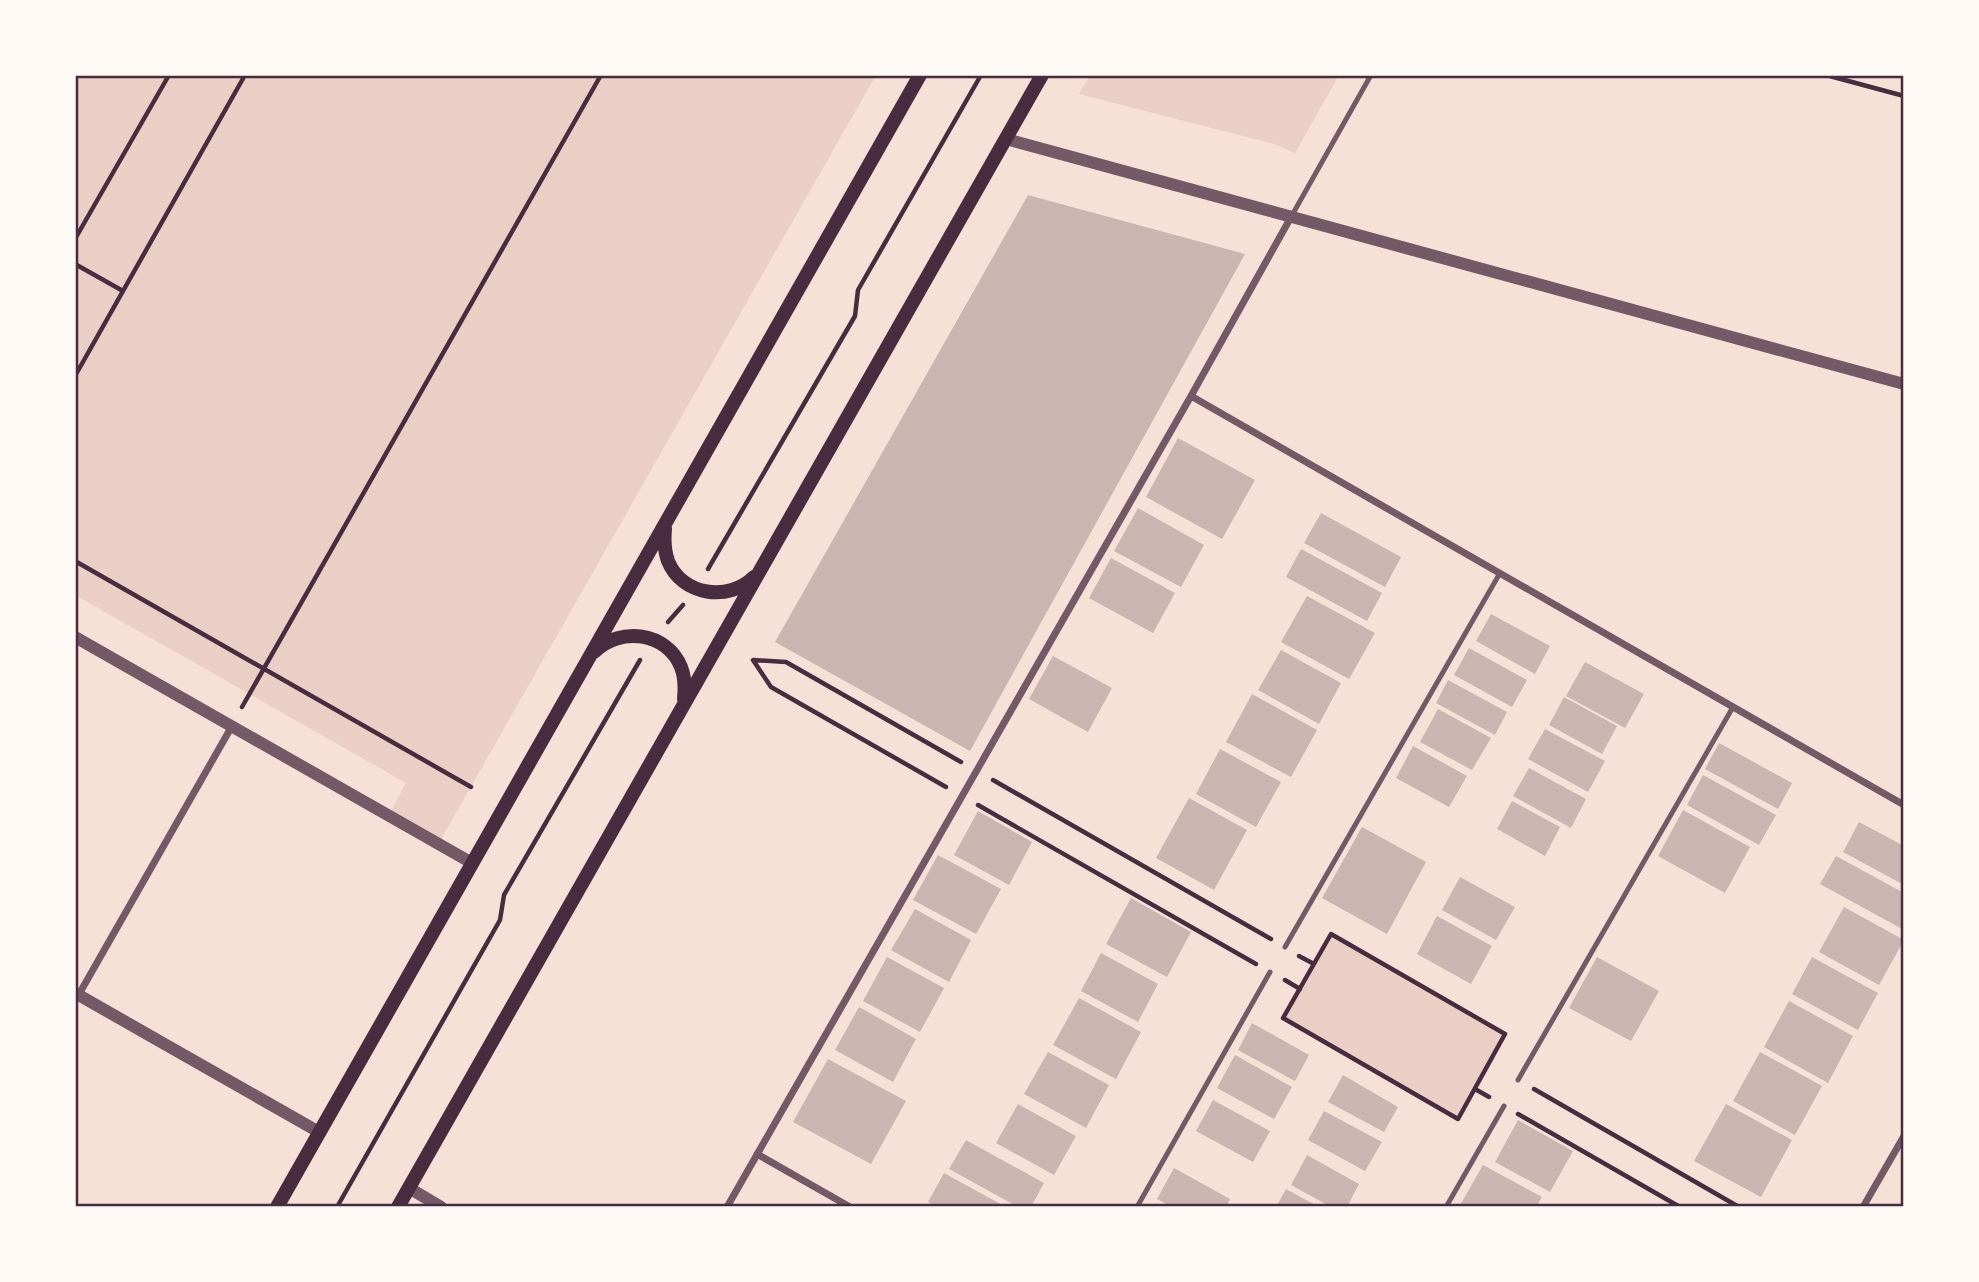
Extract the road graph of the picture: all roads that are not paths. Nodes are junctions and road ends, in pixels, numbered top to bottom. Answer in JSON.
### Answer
{"nodes":[{"id":1,"x":920,"y":75,"type":"edge"},
{"id":2,"x":1042,"y":75,"type":"edge"},
{"id":3,"x":1371,"y":75,"type":"edge"},
{"id":4,"x":1006,"y":139,"type":"junction"},
{"id":5,"x":1291,"y":217,"type":"junction"},
{"id":6,"x":1904,"y":384,"type":"edge"},
{"id":7,"x":1191,"y":396,"type":"junction"},
{"id":8,"x":670,"y":514,"type":"junction"},
{"id":9,"x":762,"y":566,"type":"junction"},
{"id":10,"x":1500,"y":573,"type":"junction"},
{"id":11,"x":75,"y":637,"type":"edge"},
{"id":12,"x":586,"y":662,"type":"junction"},
{"id":13,"x":1733,"y":707,"type":"junction"},
{"id":14,"x":679,"y":714,"type":"junction"},
{"id":15,"x":232,"y":726,"type":"junction"},
{"id":16,"x":1904,"y":805,"type":"edge"},
{"id":17,"x":472,"y":863,"type":"junction"},
{"id":18,"x":1285,"y":947,"type":"road end"},
{"id":19,"x":1270,"y":972,"type":"road end"},
{"id":20,"x":76,"y":996,"type":"edge"},
{"id":21,"x":1518,"y":1080,"type":"road end"},
{"id":22,"x":1504,"y":1106,"type":"road end"},
{"id":23,"x":319,"y":1132,"type":"junction"},
{"id":24,"x":1904,"y":1136,"type":"edge"},
{"id":25,"x":757,"y":1154,"type":"junction"},
{"id":26,"x":409,"y":1188,"type":"junction"},
{"id":27,"x":277,"y":1207,"type":"edge"},
{"id":28,"x":398,"y":1207,"type":"edge"},
{"id":29,"x":441,"y":1207,"type":"edge"},
{"id":30,"x":727,"y":1207,"type":"edge"},
{"id":31,"x":849,"y":1207,"type":"edge"},
{"id":32,"x":1137,"y":1207,"type":"edge"},
{"id":33,"x":1446,"y":1207,"type":"edge"},
{"id":34,"x":1863,"y":1207,"type":"edge"}],
"edges":[{"from":1,"to":8,"type":"main road"},
{"from":2,"to":4,"type":"main road"},
{"from":3,"to":5,"type":"lane"},
{"from":4,"to":5,"type":"street"},
{"from":4,"to":9,"type":"main road"},
{"from":5,"to":6,"type":"street"},
{"from":5,"to":7,"type":"street"},
{"from":7,"to":10,"type":"street"},
{"from":7,"to":25,"type":"street"},
{"from":8,"to":9,"type":"main road"},
{"from":8,"to":12,"type":"main road"},
{"from":9,"to":14,"type":"main road"},
{"from":10,"to":13,"type":"street"},
{"from":10,"to":18,"type":"lane"},
{"from":11,"to":15,"type":"street"},
{"from":12,"to":14,"type":"main road"},
{"from":12,"to":17,"type":"main road"},
{"from":13,"to":16,"type":"street"},
{"from":13,"to":21,"type":"lane"},
{"from":14,"to":26,"type":"main road"},
{"from":15,"to":17,"type":"street"},
{"from":15,"to":20,"type":"street"},
{"from":17,"to":23,"type":"main road"},
{"from":19,"to":32,"type":"lane"},
{"from":20,"to":23,"type":"street"},
{"from":22,"to":33,"type":"lane"},
{"from":23,"to":27,"type":"main road"},
{"from":24,"to":34,"type":"street"},
{"from":25,"to":30,"type":"street"},
{"from":25,"to":31,"type":"street"},
{"from":26,"to":28,"type":"main road"},
{"from":26,"to":29,"type":"street"}]}
